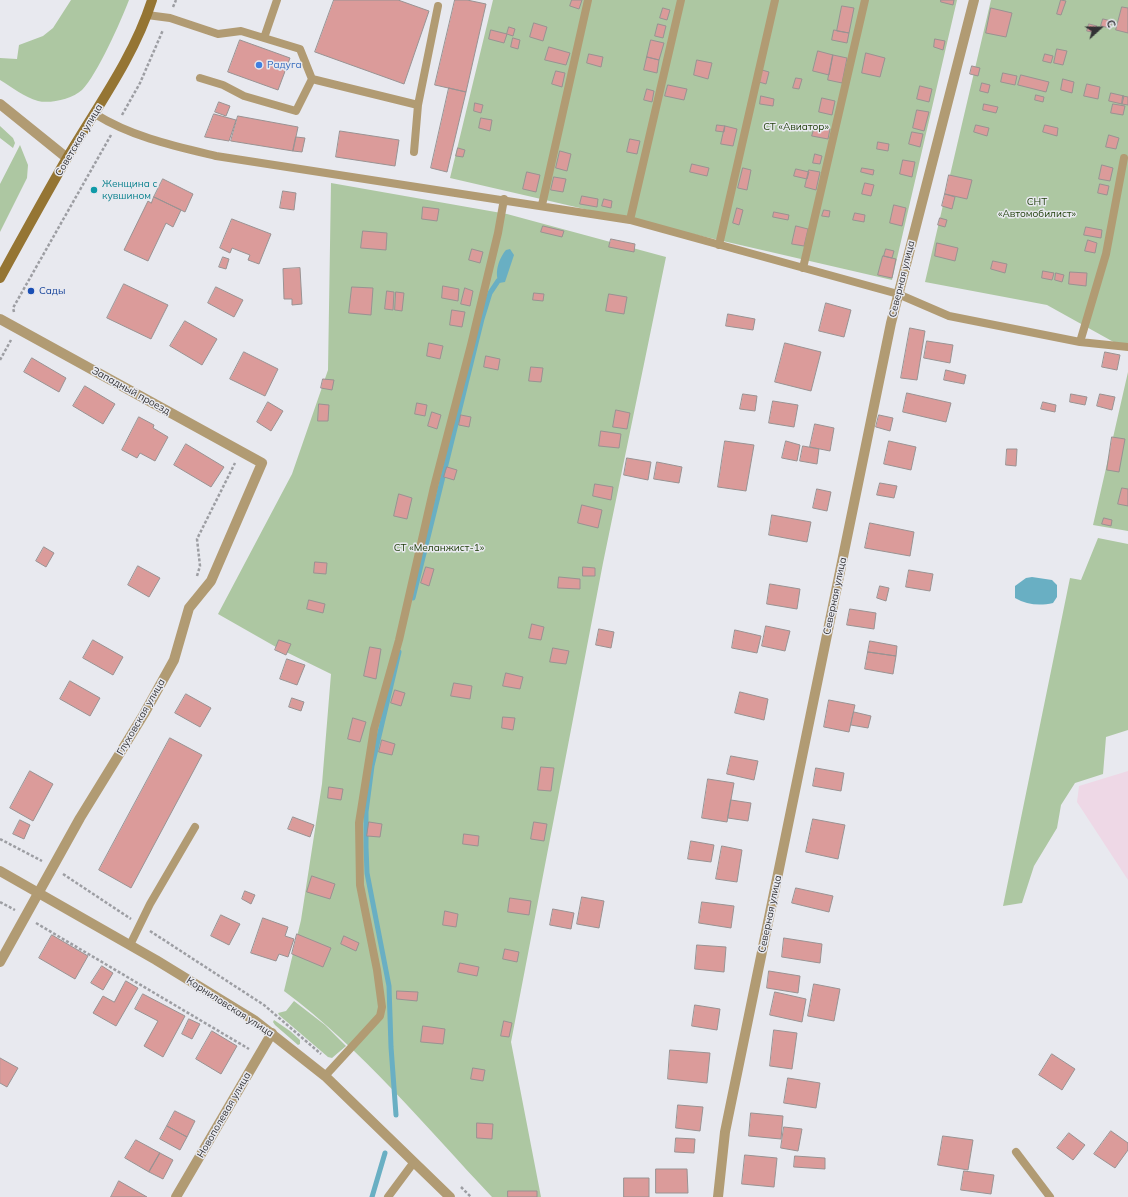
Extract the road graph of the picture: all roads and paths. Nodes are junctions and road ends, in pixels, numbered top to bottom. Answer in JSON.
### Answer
{"nodes":[{"id":1,"x":152,"y":0,"type":"edge"},
{"id":2,"x":176,"y":0,"type":"edge"},
{"id":3,"x":277,"y":0,"type":"edge"},
{"id":4,"x":588,"y":0,"type":"edge"},
{"id":5,"x":681,"y":0,"type":"edge"},
{"id":6,"x":775,"y":0,"type":"edge"},
{"id":7,"x":865,"y":0,"type":"edge"},
{"id":8,"x":974,"y":0,"type":"edge"},
{"id":9,"x":438,"y":6,"type":"dead end"},
{"id":10,"x":148,"y":15,"type":"junction"},
{"id":11,"x":170,"y":18,"type":"junction"},
{"id":12,"x":264,"y":38,"type":"junction"},
{"id":13,"x":200,"y":78,"type":"dead end"},
{"id":14,"x":312,"y":79,"type":"junction"},
{"id":15,"x":0,"y":104,"type":"edge"},
{"id":16,"x":418,"y":105,"type":"junction"},
{"id":17,"x":95,"y":114,"type":"junction"},
{"id":18,"x":116,"y":127,"type":"junction"},
{"id":19,"x":414,"y":152,"type":"dead end"},
{"id":20,"x":68,"y":158,"type":"junction"},
{"id":21,"x":1124,"y":158,"type":"dead end"},
{"id":22,"x":504,"y":199,"type":"junction"},
{"id":23,"x":542,"y":205,"type":"junction"},
{"id":24,"x":630,"y":220,"type":"junction"},
{"id":25,"x":719,"y":245,"type":"junction"},
{"id":26,"x":803,"y":268,"type":"junction"},
{"id":27,"x":0,"y":278,"type":"edge"},
{"id":28,"x":898,"y":294,"type":"junction"},
{"id":29,"x":0,"y":319,"type":"edge"},
{"id":30,"x":17,"y":328,"type":"junction"},
{"id":31,"x":1080,"y":342,"type":"junction"},
{"id":32,"x":1128,"y":348,"type":"edge"},
{"id":33,"x":0,"y":360,"type":"edge"},
{"id":34,"x":232,"y":446,"type":"junction"},
{"id":35,"x":262,"y":463,"type":"joint"},
{"id":36,"x":196,"y":582,"type":"dead end"},
{"id":37,"x":195,"y":827,"type":"dead end"},
{"id":38,"x":0,"y":871,"type":"edge"},
{"id":39,"x":39,"y":893,"type":"junction"},
{"id":40,"x":0,"y":902,"type":"edge"},
{"id":41,"x":26,"y":917,"type":"junction"},
{"id":42,"x":130,"y":945,"type":"junction"},
{"id":43,"x":0,"y":962,"type":"edge"},
{"id":44,"x":272,"y":1033,"type":"junction"},
{"id":45,"x":259,"y":1056,"type":"junction"},
{"id":46,"x":325,"y":1076,"type":"junction"},
{"id":47,"x":1016,"y":1152,"type":"dead end"},
{"id":48,"x":414,"y":1162,"type":"junction"},
{"id":49,"x":176,"y":1197,"type":"edge"},
{"id":50,"x":388,"y":1197,"type":"edge"},
{"id":51,"x":450,"y":1197,"type":"edge"},
{"id":52,"x":718,"y":1197,"type":"edge"},
{"id":53,"x":1050,"y":1197,"type":"edge"}],
"edges":[{"from":1,"to":10,"type":"main road","name":"Советская улица"},
{"from":2,"to":11,"type":"path"},
{"from":3,"to":12,"type":"lane"},
{"from":4,"to":23,"type":"lane"},
{"from":5,"to":24,"type":"lane"},
{"from":6,"to":25,"type":"lane"},
{"from":7,"to":26,"type":"lane"},
{"from":8,"to":28,"type":"street","name":"Северная улица"},
{"from":9,"to":16,"type":"lane"},
{"from":10,"to":11,"type":"lane"},
{"from":10,"to":17,"type":"main road","name":"Советская улица"},
{"from":11,"to":12,"type":"lane"},
{"from":11,"to":18,"type":"path"},
{"from":12,"to":14,"type":"lane"},
{"from":13,"to":14,"type":"lane"},
{"from":14,"to":16,"type":"lane"},
{"from":15,"to":20,"type":"street"},
{"from":16,"to":19,"type":"lane"},
{"from":17,"to":18,"type":"lane"},
{"from":17,"to":20,"type":"main road","name":"Советская улица"},
{"from":18,"to":22,"type":"lane"},
{"from":18,"to":30,"type":"path"},
{"from":20,"to":27,"type":"main road","name":"Советская улица"},
{"from":21,"to":31,"type":"lane"},
{"from":22,"to":23,"type":"lane"},
{"from":22,"to":46,"type":"lane"},
{"from":23,"to":24,"type":"lane"},
{"from":24,"to":25,"type":"lane"},
{"from":25,"to":26,"type":"lane"},
{"from":26,"to":28,"type":"lane"},
{"from":28,"to":31,"type":"lane"},
{"from":28,"to":52,"type":"street","name":"Северная улица"},
{"from":29,"to":30,"type":"street","name":"Западный проезд"},
{"from":30,"to":33,"type":"path"},
{"from":30,"to":34,"type":"street","name":"Западный проезд"},
{"from":31,"to":32,"type":"lane"},
{"from":34,"to":35,"type":"street","name":"Западный проезд"},
{"from":34,"to":36,"type":"path"},
{"from":35,"to":39,"type":"street","name":"Глуховская улица"},
{"from":37,"to":42,"type":"lane"},
{"from":38,"to":39,"type":"street","name":"Корниловская улица"},
{"from":39,"to":41,"type":"street","name":"Глуховская улица"},
{"from":39,"to":42,"type":"street","name":"Корниловская улица"},
{"from":40,"to":41,"type":"path"},
{"from":41,"to":43,"type":"street","name":"Глуховская улица"},
{"from":41,"to":45,"type":"path"},
{"from":42,"to":44,"type":"street","name":"Корниловская улица"},
{"from":44,"to":45,"type":"street","name":"Новополевая улица"},
{"from":44,"to":46,"type":"street","name":"Корниловская улица"},
{"from":45,"to":49,"type":"street","name":"Новополевая улица"},
{"from":46,"to":48,"type":"street","name":"Корниловская улица"},
{"from":47,"to":53,"type":"lane"},
{"from":48,"to":50,"type":"lane"},
{"from":48,"to":51,"type":"street","name":"Корниловская улица"}]}
